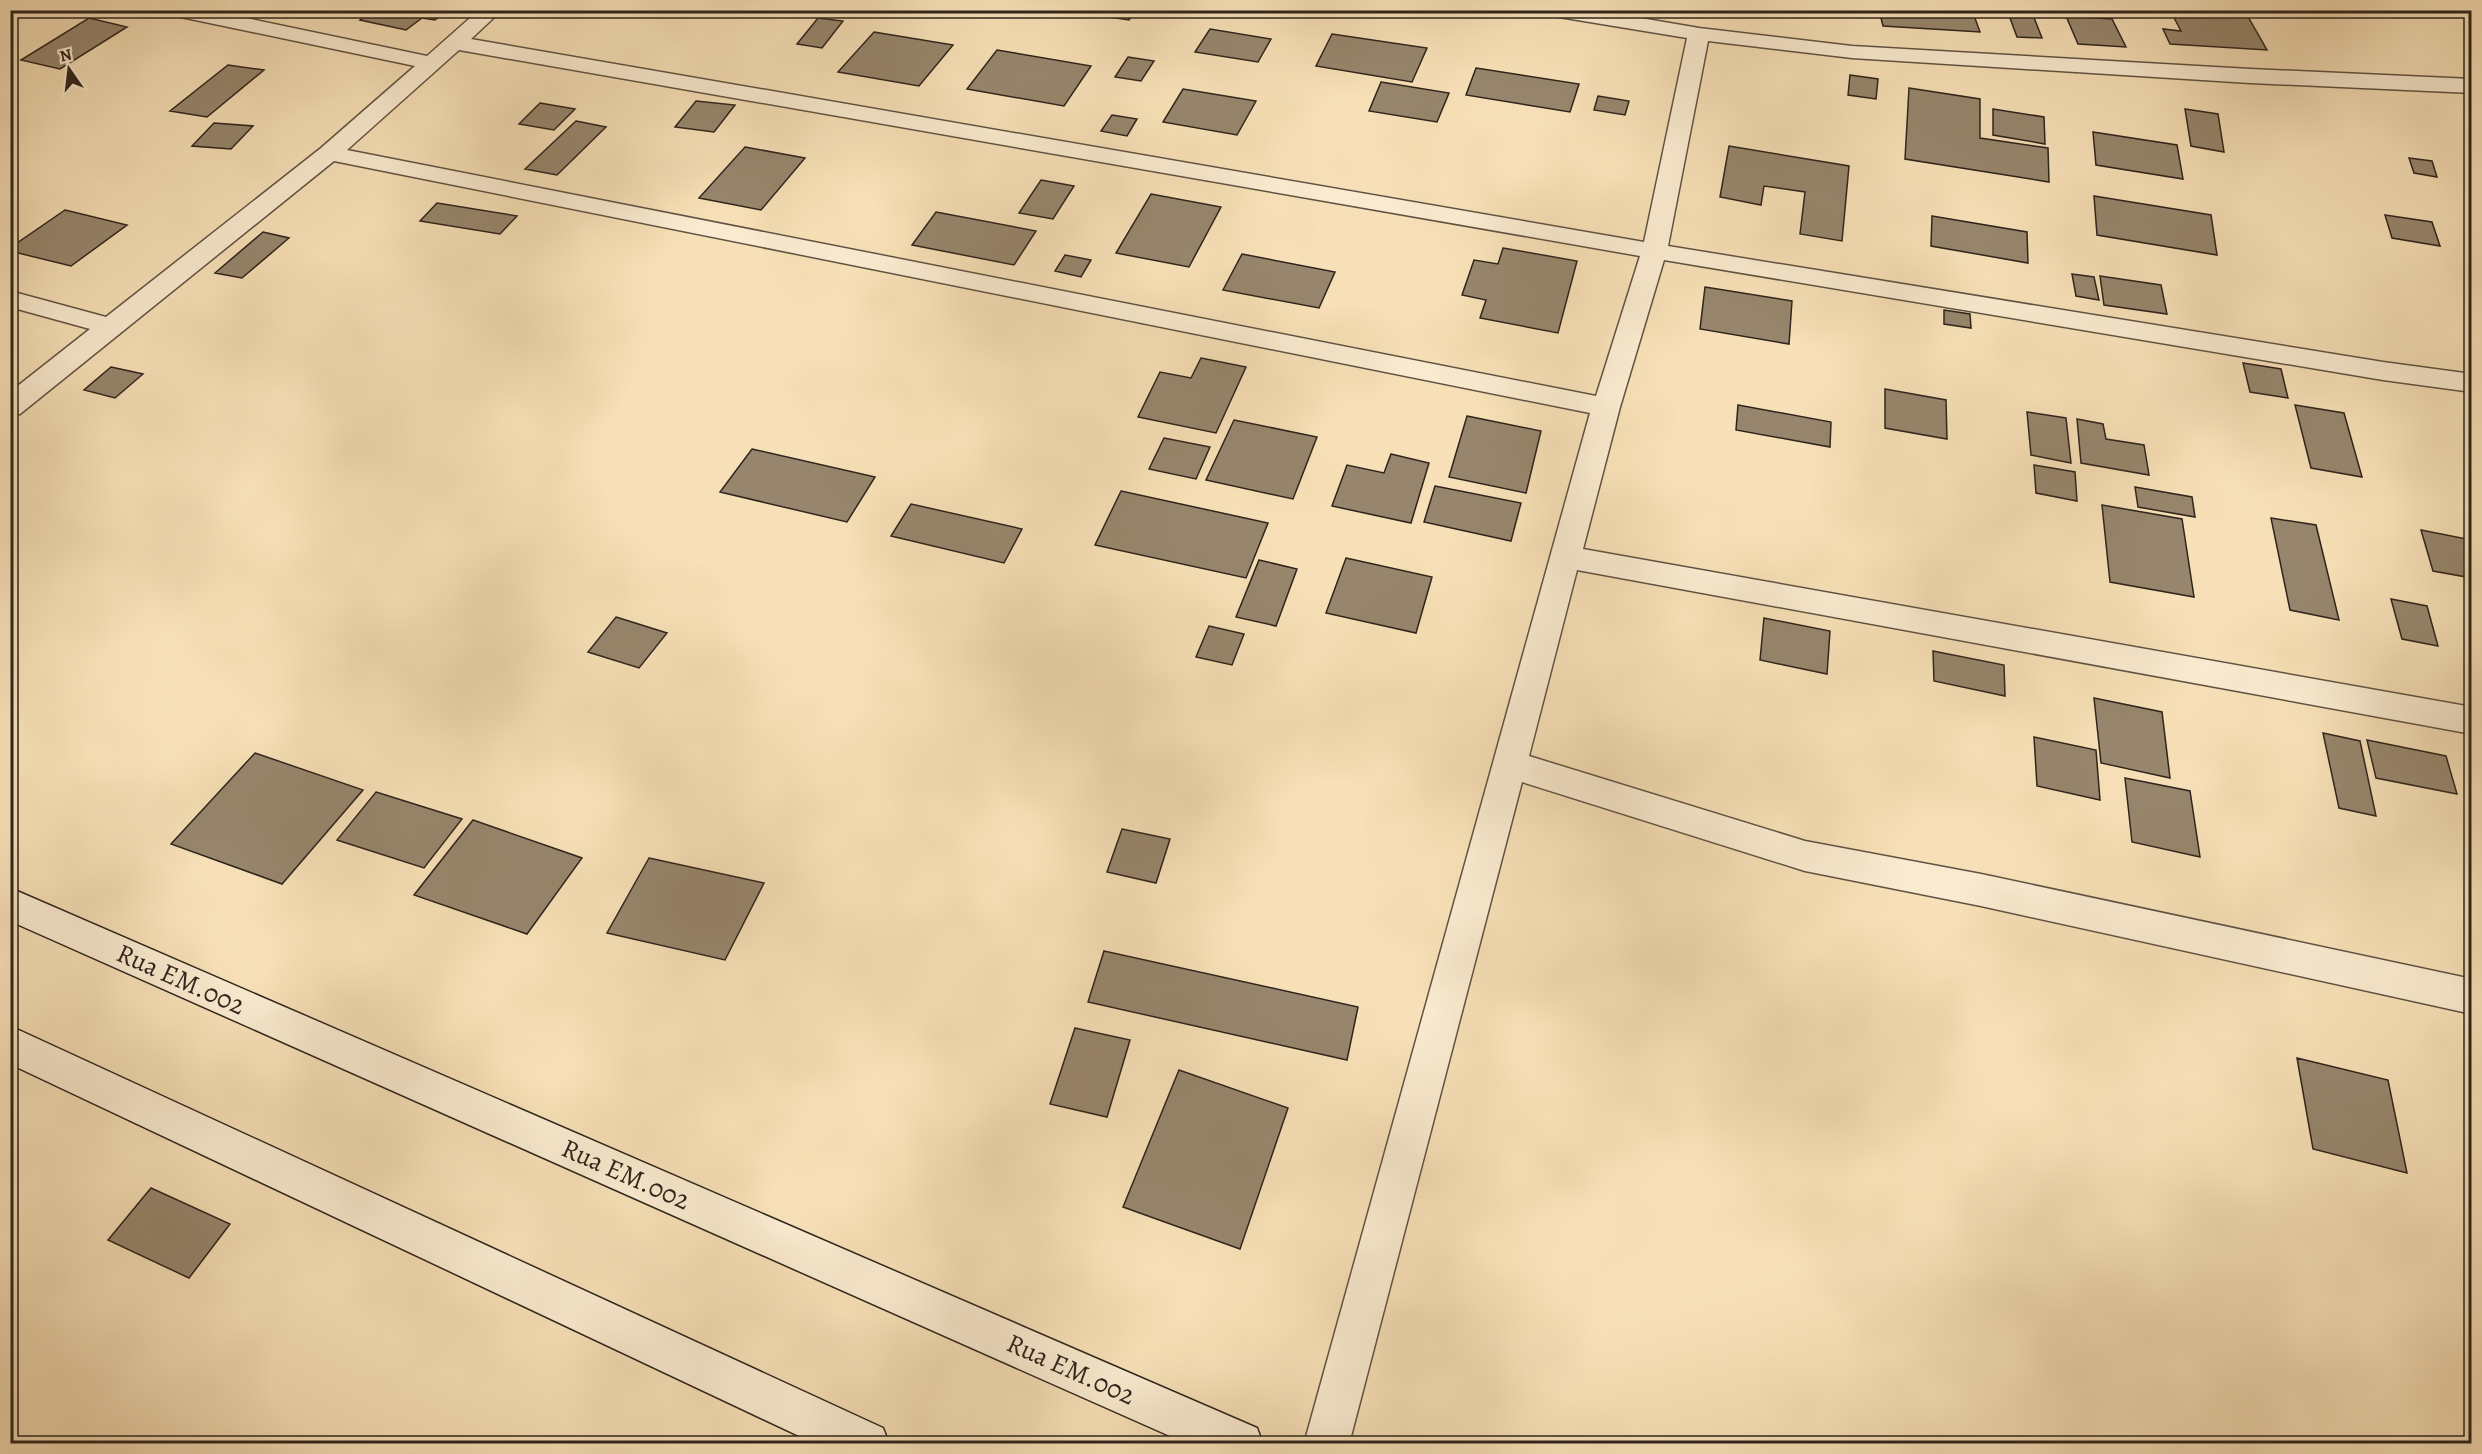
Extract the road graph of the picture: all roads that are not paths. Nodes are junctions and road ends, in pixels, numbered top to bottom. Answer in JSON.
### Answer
{"nodes":[{"id":1,"x":176,"y":10,"type":"edge"},
{"id":2,"x":492,"y":10,"type":"edge"},
{"id":3,"x":1553,"y":10,"type":"edge"},
{"id":4,"x":1699,"y":34,"type":"junction"},
{"id":5,"x":456,"y":43,"type":"junction"},
{"id":6,"x":429,"y":63,"type":"junction"},
{"id":7,"x":2472,"y":86,"type":"edge"},
{"id":8,"x":329,"y":153,"type":"junction"},
{"id":9,"x":1654,"y":251,"type":"junction"},
{"id":10,"x":10,"y":298,"type":"edge"},
{"id":11,"x":113,"y":327,"type":"junction"},
{"id":12,"x":2472,"y":383,"type":"edge"},
{"id":13,"x":1606,"y":407,"type":"junction"},
{"id":14,"x":10,"y":408,"type":"edge"},
{"id":15,"x":1566,"y":557,"type":"junction"},
{"id":16,"x":2472,"y":721,"type":"edge"},
{"id":17,"x":1510,"y":765,"type":"junction"},
{"id":18,"x":10,"y":904,"type":"edge"},
{"id":19,"x":2472,"y":997,"type":"edge"},
{"id":20,"x":10,"y":1044,"type":"edge"},
{"id":21,"x":846,"y":1439,"type":"edge"},
{"id":22,"x":1241,"y":1443,"type":"edge"},
{"id":23,"x":1326,"y":1443,"type":"edge"}],
"edges":[{"from":1,"to":6,"type":"street"},
{"from":2,"to":5,"type":"street"},
{"from":3,"to":4,"type":"street"},
{"from":4,"to":7,"type":"street"},
{"from":4,"to":9,"type":"street"},
{"from":5,"to":6,"type":"street"},
{"from":5,"to":9,"type":"street"},
{"from":6,"to":8,"type":"street"},
{"from":8,"to":11,"type":"street"},
{"from":8,"to":13,"type":"street"},
{"from":9,"to":12,"type":"street"},
{"from":9,"to":13,"type":"street"},
{"from":10,"to":11,"type":"street"},
{"from":11,"to":14,"type":"street"},
{"from":13,"to":15,"type":"street"},
{"from":15,"to":16,"type":"street"},
{"from":15,"to":17,"type":"street"},
{"from":17,"to":19,"type":"street"},
{"from":17,"to":23,"type":"street"},
{"from":18,"to":22,"type":"street","name":"Rua EM.002"},
{"from":20,"to":21,"type":"street"}]}
